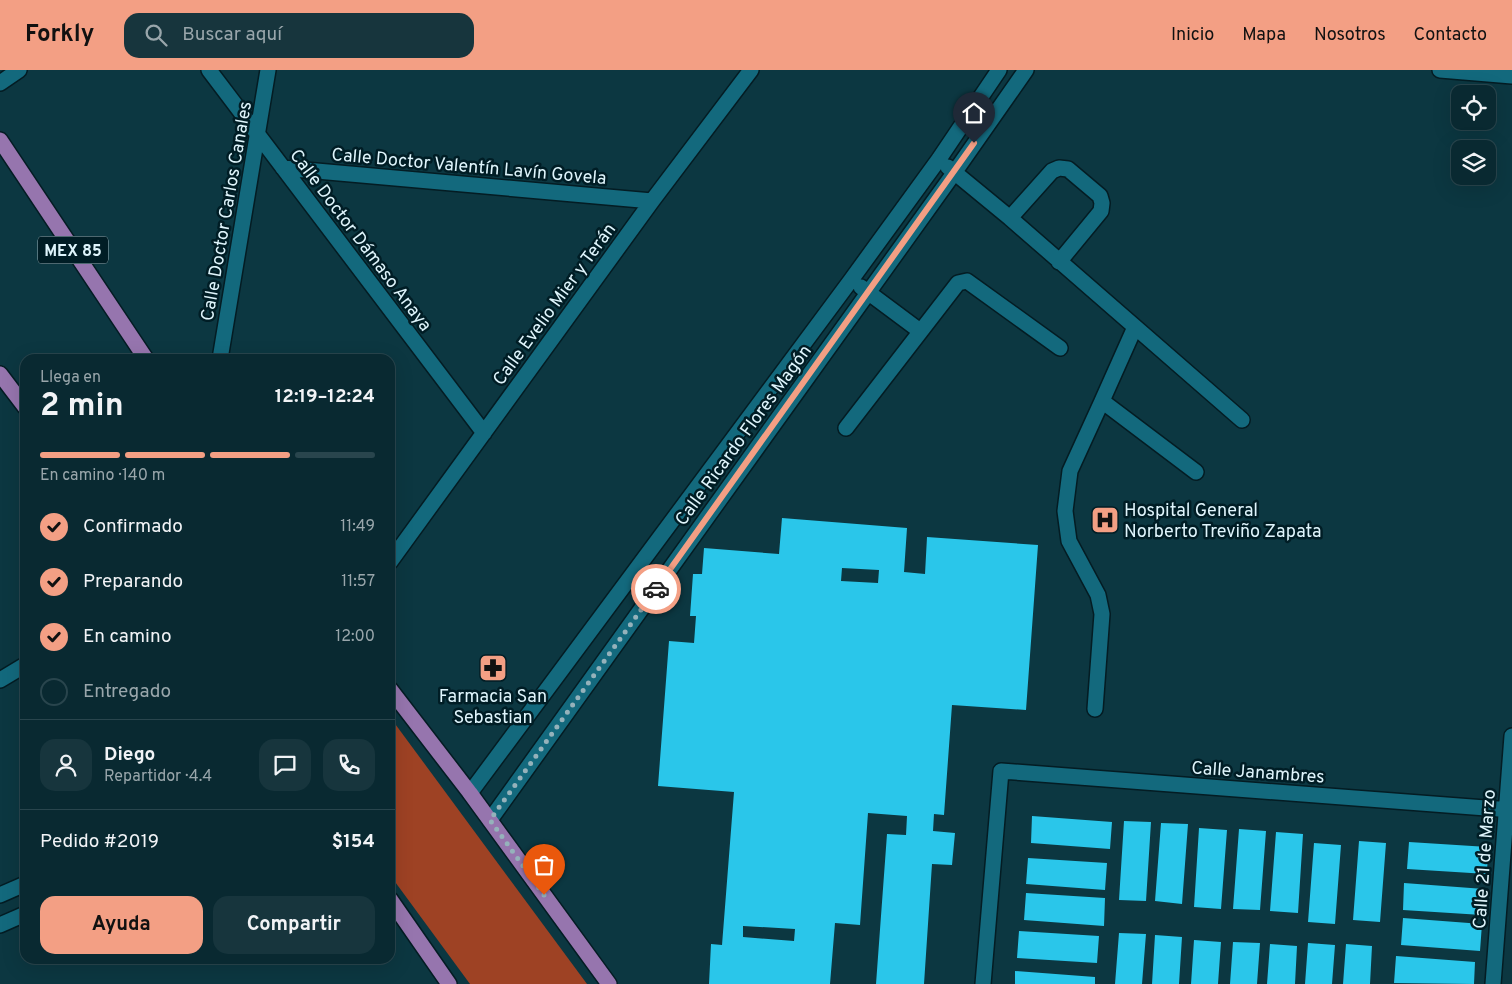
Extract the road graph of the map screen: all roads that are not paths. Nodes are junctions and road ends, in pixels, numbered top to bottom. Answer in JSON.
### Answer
{"nodes":[{"id":1,"x":19,"y":70,"type":"edge"},
{"id":2,"x":209,"y":70,"type":"edge"},
{"id":3,"x":268,"y":70,"type":"edge"},
{"id":4,"x":751,"y":70,"type":"edge"},
{"id":5,"x":999,"y":70,"type":"edge"},
{"id":6,"x":1026,"y":70,"type":"edge"},
{"id":7,"x":1440,"y":70,"type":"edge"},
{"id":8,"x":1512,"y":76,"type":"edge"},
{"id":9,"x":0,"y":84,"type":"edge"},
{"id":10,"x":259,"y":135,"type":"junction"},
{"id":11,"x":0,"y":140,"type":"edge"},
{"id":12,"x":939,"y":159,"type":"junction"},
{"id":13,"x":283,"y":168,"type":"junction"},
{"id":14,"x":954,"y":173,"type":"junction"},
{"id":15,"x":652,"y":201,"type":"junction"},
{"id":16,"x":1010,"y":218,"type":"junction"},
{"id":17,"x":1060,"y":262,"type":"junction"},
{"id":18,"x":851,"y":280,"type":"junction"},
{"id":19,"x":868,"y":293,"type":"junction"},
{"id":20,"x":1135,"y":327,"type":"junction"},
{"id":21,"x":920,"y":331,"type":"junction"},
{"id":22,"x":1060,"y":348,"type":"dead end"},
{"id":23,"x":143,"y":354,"type":"edge"},
{"id":24,"x":221,"y":354,"type":"edge"},
{"id":25,"x":0,"y":374,"type":"edge"},
{"id":26,"x":20,"y":400,"type":"edge"},
{"id":27,"x":1102,"y":401,"type":"junction"},
{"id":28,"x":1242,"y":420,"type":"dead end"},
{"id":29,"x":846,"y":428,"type":"dead end"},
{"id":30,"x":484,"y":434,"type":"junction"},
{"id":31,"x":1196,"y":472,"type":"dead end"},
{"id":32,"x":658,"y":539,"type":"junction"},
{"id":33,"x":395,"y":555,"type":"edge"},
{"id":34,"x":679,"y":556,"type":"junction"},
{"id":35,"x":20,"y":668,"type":"edge"},
{"id":36,"x":0,"y":680,"type":"edge"},
{"id":37,"x":395,"y":696,"type":"edge"},
{"id":38,"x":1094,"y":709,"type":"dead end"},
{"id":39,"x":1512,"y":736,"type":"edge"},
{"id":40,"x":470,"y":793,"type":"junction"},
{"id":41,"x":1509,"y":810,"type":"edge"},
{"id":42,"x":490,"y":820,"type":"junction"},
{"id":43,"x":20,"y":886,"type":"edge"},
{"id":44,"x":0,"y":895,"type":"edge"},
{"id":45,"x":395,"y":906,"type":"edge"},
{"id":46,"x":20,"y":916,"type":"edge"},
{"id":47,"x":0,"y":925,"type":"edge"},
{"id":48,"x":449,"y":984,"type":"edge"},
{"id":49,"x":609,"y":984,"type":"edge"},
{"id":50,"x":983,"y":984,"type":"edge"},
{"id":51,"x":1493,"y":984,"type":"edge"}],
"edges":[{"from":1,"to":9,"type":"street"},
{"from":2,"to":10,"type":"street","name":"Calle Doctor Dámaso Anaya"},
{"from":3,"to":10,"type":"street","name":"Calle Doctor Carlos Canales"},
{"from":4,"to":15,"type":"street","name":"Calle Evelio Mier y Terán"},
{"from":5,"to":12,"type":"street","name":"Calle Ricardo Flores Magón"},
{"from":6,"to":14,"type":"street","name":"Calle Ricardo Flores Magón"},
{"from":7,"to":8,"type":"street"},
{"from":10,"to":13,"type":"street","name":"Calle Doctor Dámaso Anaya"},
{"from":10,"to":24,"type":"street","name":"Calle Doctor Carlos Canales"},
{"from":11,"to":23,"type":"main road","number":"MEX 85"},
{"from":12,"to":14,"type":"street"},
{"from":12,"to":18,"type":"street","name":"Calle Ricardo Flores Magón"},
{"from":13,"to":15,"type":"street","name":"Calle Doctor Valentín Lavín Govela"},
{"from":13,"to":30,"type":"street","name":"Calle Doctor Dámaso Anaya"},
{"from":14,"to":16,"type":"street"},
{"from":14,"to":19,"type":"street","name":"Calle Ricardo Flores Magón"},
{"from":15,"to":30,"type":"street","name":"Calle Evelio Mier y Terán"},
{"from":16,"to":17,"type":"street"},
{"from":16,"to":17,"type":"street"},
{"from":17,"to":20,"type":"street"},
{"from":18,"to":19,"type":"street"},
{"from":18,"to":32,"type":"street","name":"Calle Ricardo Flores Magón"},
{"from":19,"to":21,"type":"street"},
{"from":19,"to":34,"type":"street","name":"Calle Ricardo Flores Magón"},
{"from":20,"to":27,"type":"street"},
{"from":20,"to":28,"type":"street"},
{"from":21,"to":22,"type":"street"},
{"from":21,"to":29,"type":"street"},
{"from":25,"to":26,"type":"main road"},
{"from":27,"to":31,"type":"street"},
{"from":27,"to":38,"type":"street"},
{"from":30,"to":33,"type":"street","name":"Calle Evelio Mier y Terán"},
{"from":32,"to":34,"type":"street"},
{"from":32,"to":40,"type":"street","name":"Calle Ricardo Flores Magón"},
{"from":34,"to":42,"type":"street","name":"Calle Ricardo Flores Magón"},
{"from":35,"to":36,"type":"street"},
{"from":37,"to":40,"type":"main road"},
{"from":39,"to":41,"type":"street","name":"Calle 21 de Marzo"},
{"from":40,"to":42,"type":"main road"},
{"from":41,"to":50,"type":"street","name":"Calle Janambres"},
{"from":41,"to":51,"type":"street","name":"Calle 21 de Marzo"},
{"from":42,"to":49,"type":"main road"},
{"from":43,"to":44,"type":"street"},
{"from":45,"to":48,"type":"main road"},
{"from":46,"to":47,"type":"street"}]}
